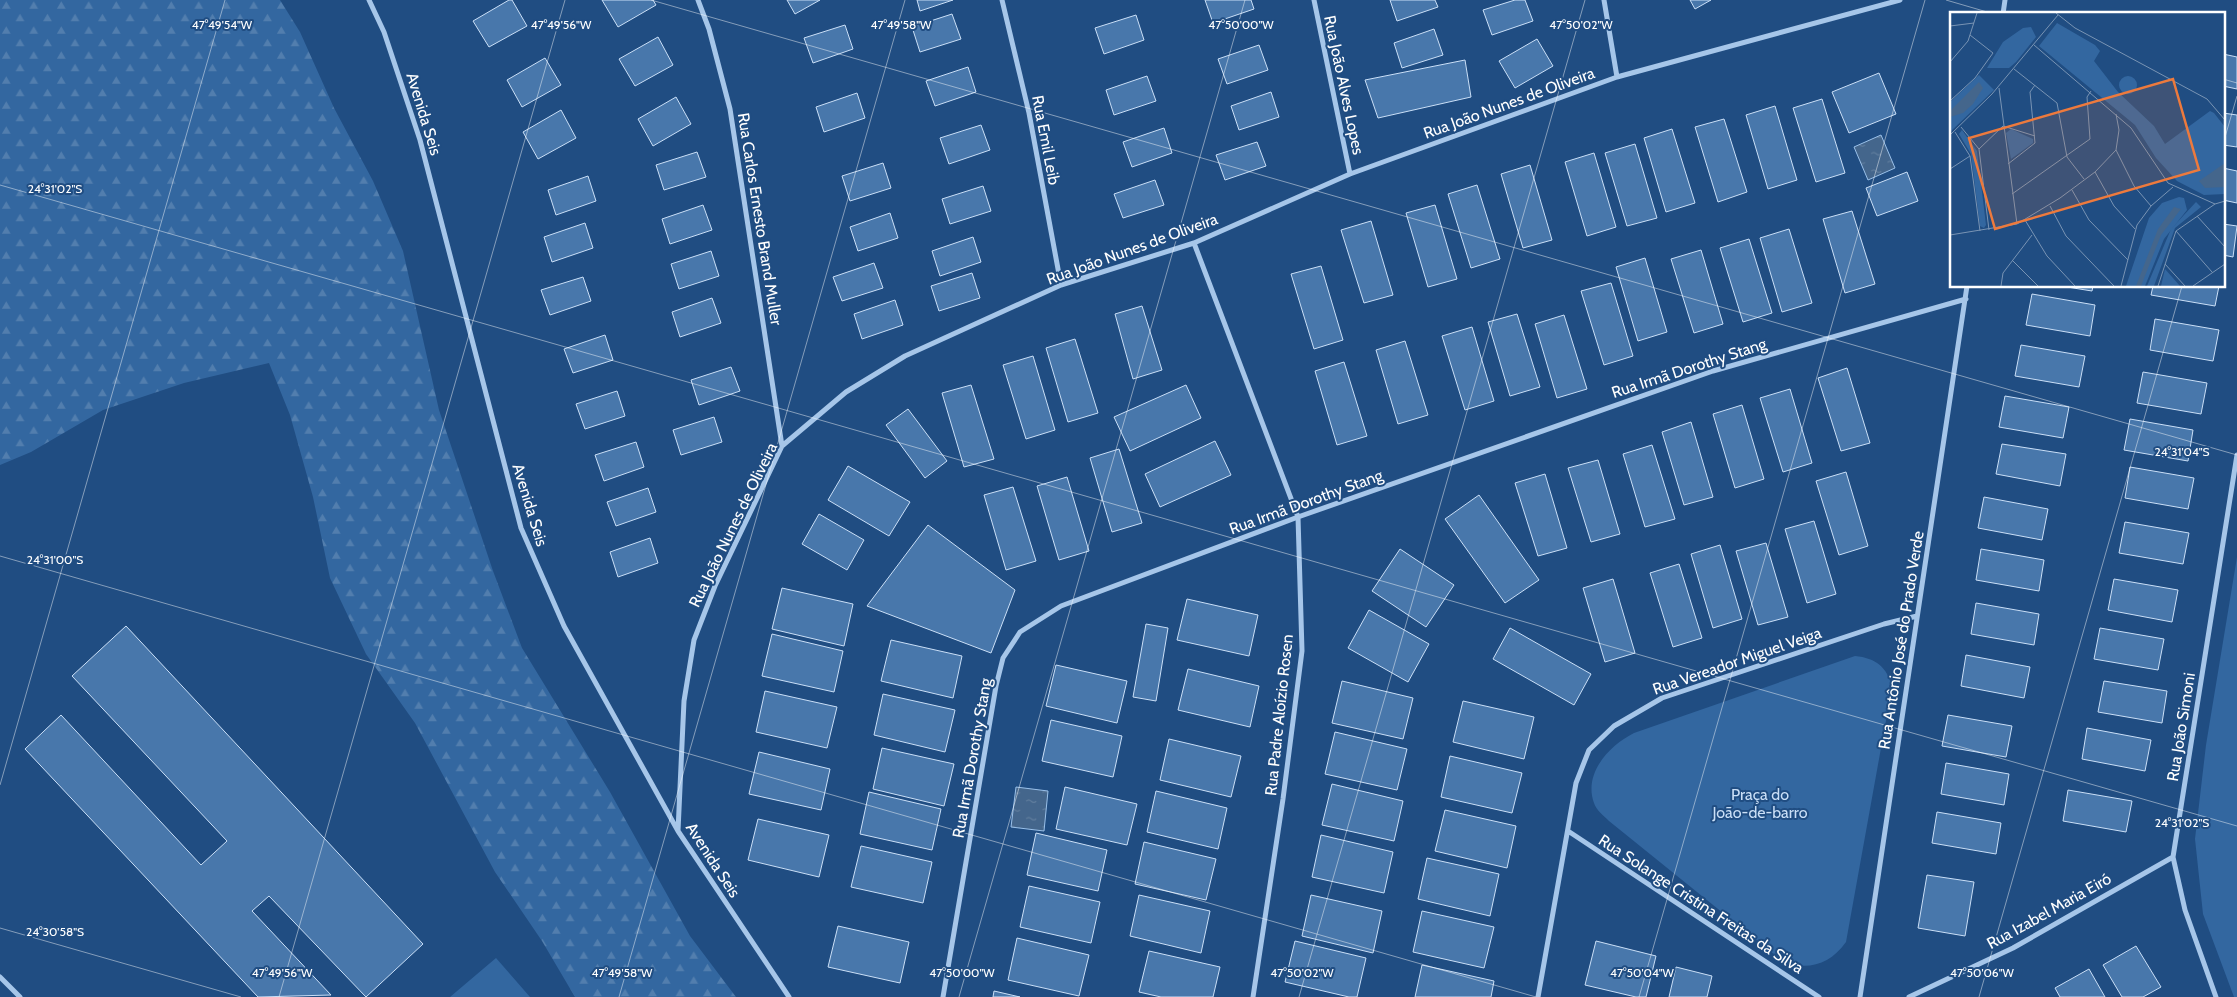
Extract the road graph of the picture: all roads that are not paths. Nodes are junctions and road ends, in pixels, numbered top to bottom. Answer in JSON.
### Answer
{"nodes":[{"id":1,"x":369,"y":0,"type":"edge"},
{"id":2,"x":698,"y":0,"type":"edge"},
{"id":3,"x":1002,"y":0,"type":"edge"},
{"id":4,"x":1314,"y":0,"type":"edge"},
{"id":5,"x":1604,"y":0,"type":"edge"},
{"id":6,"x":1900,"y":0,"type":"edge"},
{"id":7,"x":1617,"y":77,"type":"junction"},
{"id":8,"x":1350,"y":174,"type":"junction"},
{"id":9,"x":1194,"y":243,"type":"junction"},
{"id":10,"x":1061,"y":285,"type":"junction"},
{"id":11,"x":1968,"y":288,"type":"edge"},
{"id":12,"x":1966,"y":299,"type":"junction"},
{"id":13,"x":782,"y":446,"type":"junction"},
{"id":14,"x":2237,"y":455,"type":"edge"},
{"id":15,"x":1298,"y":517,"type":"junction"},
{"id":16,"x":1917,"y":616,"type":"junction"},
{"id":17,"x":678,"y":831,"type":"junction"},
{"id":18,"x":1568,"y":832,"type":"junction"},
{"id":19,"x":2173,"y":857,"type":"junction"},
{"id":20,"x":0,"y":977,"type":"edge"},
{"id":21,"x":20,"y":997,"type":"edge"},
{"id":22,"x":789,"y":997,"type":"edge"},
{"id":23,"x":943,"y":997,"type":"edge"},
{"id":24,"x":1253,"y":997,"type":"edge"},
{"id":25,"x":1538,"y":997,"type":"edge"},
{"id":26,"x":1819,"y":997,"type":"edge"},
{"id":27,"x":1860,"y":997,"type":"edge"},
{"id":28,"x":1908,"y":997,"type":"edge"},
{"id":29,"x":2216,"y":997,"type":"edge"}],
"edges":[{"from":1,"to":17,"type":"street","name":"Avenida Seis"},
{"from":2,"to":13,"type":"street","name":"Rua Carlos Ernesto Brand Muller"},
{"from":3,"to":10,"type":"street","name":"Rua Emil Leib"},
{"from":4,"to":8,"type":"street","name":"Rua João Alves Lopes"},
{"from":5,"to":7,"type":"street"},
{"from":6,"to":7,"type":"street","name":"Rua João Nunes de Oliveira"},
{"from":7,"to":8,"type":"street","name":"Rua João Nunes de Oliveira"},
{"from":8,"to":9,"type":"street","name":"Rua João Nunes de Oliveira"},
{"from":9,"to":10,"type":"street","name":"Rua João Nunes de Oliveira"},
{"from":9,"to":15,"type":"street","name":"Rua Padre Aloízio Rosen"},
{"from":10,"to":13,"type":"street","name":"Rua João Nunes de Oliveira"},
{"from":11,"to":12,"type":"street","name":"Rua Antônio José do Prado Verde"},
{"from":12,"to":15,"type":"street","name":"Rua Irmã Dorothy Stang"},
{"from":12,"to":16,"type":"street","name":"Rua Antônio José do Prado Verde"},
{"from":13,"to":17,"type":"street","name":"Rua João Nunes de Oliveira"},
{"from":14,"to":19,"type":"street","name":"Rua João Simoni"},
{"from":15,"to":23,"type":"street","name":"Rua Irmã Dorothy Stang"},
{"from":15,"to":24,"type":"street","name":"Rua Padre Aloízio Rosen"},
{"from":16,"to":18,"type":"street","name":"Rua Vereador Miguel Veiga"},
{"from":16,"to":27,"type":"street","name":"Rua Antônio José do Prado Verde"},
{"from":17,"to":22,"type":"street","name":"Avenida Seis"},
{"from":18,"to":25,"type":"street","name":"Rua Vereador Miguel Veiga"},
{"from":18,"to":26,"type":"street","name":"Rua Solange Cristina Freitas da Silva"},
{"from":19,"to":28,"type":"street","name":"Rua Izabel Maria Eiró"},
{"from":19,"to":29,"type":"street","name":"Rua João Simoni"},
{"from":20,"to":21,"type":"street"}]}
